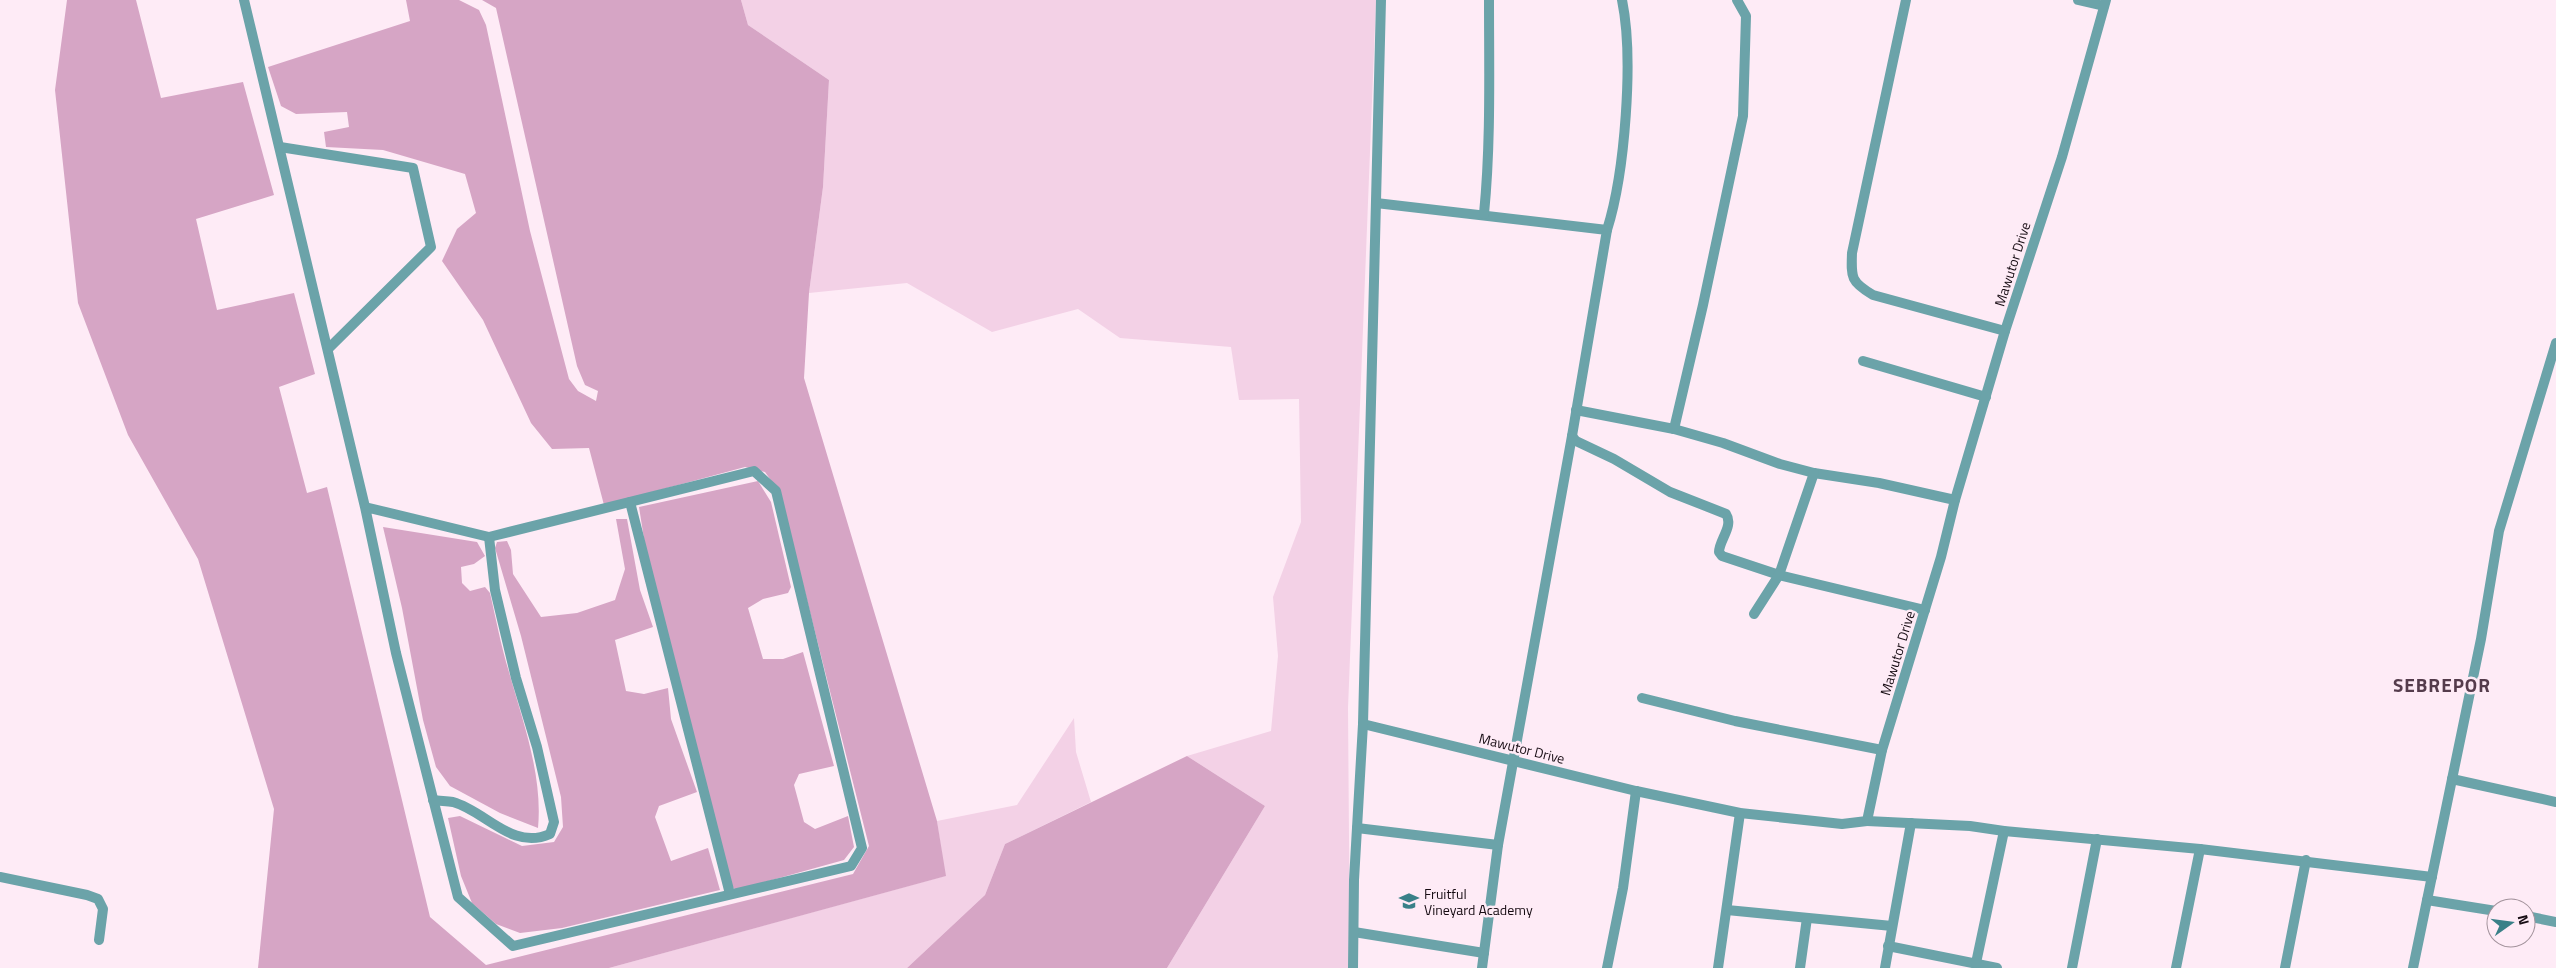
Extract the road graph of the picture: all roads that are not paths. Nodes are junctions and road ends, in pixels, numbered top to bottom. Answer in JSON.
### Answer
{"nodes":[{"id":1,"x":244,"y":0,"type":"edge"},
{"id":2,"x":1381,"y":0,"type":"edge"},
{"id":3,"x":1489,"y":0,"type":"edge"},
{"id":4,"x":1622,"y":0,"type":"edge"},
{"id":5,"x":1738,"y":0,"type":"edge"},
{"id":6,"x":1906,"y":0,"type":"edge"},
{"id":7,"x":2078,"y":0,"type":"edge"},
{"id":8,"x":2104,"y":3,"type":"edge"},
{"id":9,"x":280,"y":147,"type":"junction"},
{"id":10,"x":1376,"y":203,"type":"junction"},
{"id":11,"x":1484,"y":214,"type":"junction"},
{"id":12,"x":1607,"y":230,"type":"junction"},
{"id":13,"x":2005,"y":331,"type":"junction"},
{"id":14,"x":2556,"y":343,"type":"edge"},
{"id":15,"x":328,"y":349,"type":"junction"},
{"id":16,"x":1863,"y":361,"type":"dead end"},
{"id":17,"x":1986,"y":397,"type":"junction"},
{"id":18,"x":1576,"y":410,"type":"junction"},
{"id":19,"x":1674,"y":429,"type":"junction"},
{"id":20,"x":1572,"y":436,"type":"junction"},
{"id":21,"x":1814,"y":473,"type":"junction"},
{"id":22,"x":1955,"y":500,"type":"junction"},
{"id":23,"x":630,"y":502,"type":"junction"},
{"id":24,"x":366,"y":507,"type":"junction"},
{"id":25,"x":489,"y":537,"type":"junction"},
{"id":26,"x":1779,"y":575,"type":"junction"},
{"id":27,"x":1925,"y":610,"type":"junction"},
{"id":28,"x":1754,"y":614,"type":"dead end"},
{"id":29,"x":1642,"y":698,"type":"dead end"},
{"id":30,"x":1363,"y":724,"type":"junction"},
{"id":31,"x":1882,"y":750,"type":"junction"},
{"id":32,"x":1513,"y":760,"type":"junction"},
{"id":33,"x":2452,"y":779,"type":"junction"},
{"id":34,"x":1636,"y":791,"type":"junction"},
{"id":35,"x":433,"y":800,"type":"junction"},
{"id":36,"x":2556,"y":802,"type":"edge"},
{"id":37,"x":1740,"y":814,"type":"junction"},
{"id":38,"x":1867,"y":821,"type":"junction"},
{"id":39,"x":1911,"y":823,"type":"junction"},
{"id":40,"x":1357,"y":828,"type":"junction"},
{"id":41,"x":2004,"y":831,"type":"junction"},
{"id":42,"x":2097,"y":839,"type":"junction"},
{"id":43,"x":1498,"y":846,"type":"junction"},
{"id":44,"x":2200,"y":849,"type":"junction"},
{"id":45,"x":2306,"y":860,"type":"junction"},
{"id":46,"x":0,"y":877,"type":"edge"},
{"id":47,"x":2432,"y":877,"type":"junction"},
{"id":48,"x":730,"y":894,"type":"junction"},
{"id":49,"x":2427,"y":900,"type":"junction"},
{"id":50,"x":2486,"y":909,"type":"edge"},
{"id":51,"x":1726,"y":910,"type":"junction"},
{"id":52,"x":1807,"y":918,"type":"junction"},
{"id":53,"x":2536,"y":918,"type":"edge"},
{"id":54,"x":2556,"y":922,"type":"edge"},
{"id":55,"x":1892,"y":926,"type":"junction"},
{"id":56,"x":1354,"y":932,"type":"junction"},
{"id":57,"x":99,"y":940,"type":"dead end"},
{"id":58,"x":1888,"y":946,"type":"junction"},
{"id":59,"x":1484,"y":953,"type":"junction"},
{"id":60,"x":1976,"y":963,"type":"junction"},
{"id":61,"x":1353,"y":968,"type":"edge"},
{"id":62,"x":1482,"y":968,"type":"edge"},
{"id":63,"x":1607,"y":968,"type":"edge"},
{"id":64,"x":1718,"y":968,"type":"edge"},
{"id":65,"x":1800,"y":968,"type":"edge"},
{"id":66,"x":1885,"y":968,"type":"edge"},
{"id":67,"x":1997,"y":968,"type":"edge"},
{"id":68,"x":2072,"y":968,"type":"edge"},
{"id":69,"x":2176,"y":968,"type":"edge"},
{"id":70,"x":2285,"y":968,"type":"edge"},
{"id":71,"x":2413,"y":968,"type":"edge"}],
"edges":[{"from":1,"to":9,"type":"street"},
{"from":2,"to":10,"type":"street"},
{"from":3,"to":11,"type":"street"},
{"from":4,"to":12,"type":"street"},
{"from":5,"to":19,"type":"street"},
{"from":6,"to":13,"type":"street"},
{"from":7,"to":8,"type":"street"},
{"from":8,"to":13,"type":"street","name":"Mawutor Drive"},
{"from":9,"to":15,"type":"street"},
{"from":9,"to":15,"type":"street"},
{"from":10,"to":11,"type":"street"},
{"from":10,"to":30,"type":"street"},
{"from":11,"to":12,"type":"street"},
{"from":12,"to":18,"type":"street"},
{"from":13,"to":17,"type":"street","name":"Mawutor Drive"},
{"from":14,"to":33,"type":"street"},
{"from":15,"to":24,"type":"street"},
{"from":16,"to":17,"type":"street"},
{"from":17,"to":22,"type":"street","name":"Mawutor Drive"},
{"from":18,"to":19,"type":"street"},
{"from":18,"to":20,"type":"street"},
{"from":19,"to":21,"type":"street"},
{"from":20,"to":26,"type":"street"},
{"from":20,"to":32,"type":"street"},
{"from":21,"to":22,"type":"street"},
{"from":21,"to":26,"type":"street"},
{"from":22,"to":27,"type":"street","name":"Mawutor Drive"},
{"from":23,"to":25,"type":"street"},
{"from":23,"to":48,"type":"street"},
{"from":23,"to":48,"type":"street"},
{"from":24,"to":25,"type":"street"},
{"from":24,"to":35,"type":"street"},
{"from":25,"to":35,"type":"street"},
{"from":26,"to":27,"type":"street"},
{"from":26,"to":28,"type":"street"},
{"from":27,"to":31,"type":"street","name":"Mawutor Drive"},
{"from":29,"to":31,"type":"street"},
{"from":30,"to":32,"type":"street","name":"Mawutor Drive"},
{"from":30,"to":40,"type":"street"},
{"from":31,"to":38,"type":"street","name":"Mawutor Drive"},
{"from":32,"to":34,"type":"street","name":"Mawutor Drive"},
{"from":32,"to":43,"type":"street"},
{"from":33,"to":36,"type":"street"},
{"from":33,"to":47,"type":"street"},
{"from":34,"to":37,"type":"street","name":"Mawutor Drive"},
{"from":34,"to":63,"type":"street"},
{"from":35,"to":48,"type":"street"},
{"from":37,"to":38,"type":"street","name":"Mawutor Drive"},
{"from":37,"to":51,"type":"street"},
{"from":38,"to":39,"type":"street"},
{"from":39,"to":41,"type":"street"},
{"from":39,"to":55,"type":"street"},
{"from":40,"to":43,"type":"street"},
{"from":40,"to":56,"type":"street"},
{"from":41,"to":42,"type":"street"},
{"from":41,"to":60,"type":"street"},
{"from":42,"to":44,"type":"street"},
{"from":42,"to":68,"type":"street"},
{"from":43,"to":59,"type":"street"},
{"from":44,"to":45,"type":"street"},
{"from":44,"to":69,"type":"street"},
{"from":45,"to":47,"type":"street"},
{"from":45,"to":70,"type":"street"},
{"from":46,"to":57,"type":"street"},
{"from":47,"to":49,"type":"street"},
{"from":49,"to":50,"type":"street"},
{"from":49,"to":71,"type":"street"},
{"from":51,"to":52,"type":"street"},
{"from":51,"to":64,"type":"street"},
{"from":52,"to":55,"type":"street"},
{"from":52,"to":65,"type":"street"},
{"from":53,"to":54,"type":"street"},
{"from":55,"to":58,"type":"street"},
{"from":56,"to":59,"type":"street"},
{"from":56,"to":61,"type":"street"},
{"from":58,"to":60,"type":"street"},
{"from":58,"to":66,"type":"street"},
{"from":59,"to":62,"type":"street"},
{"from":60,"to":67,"type":"street"}]}
